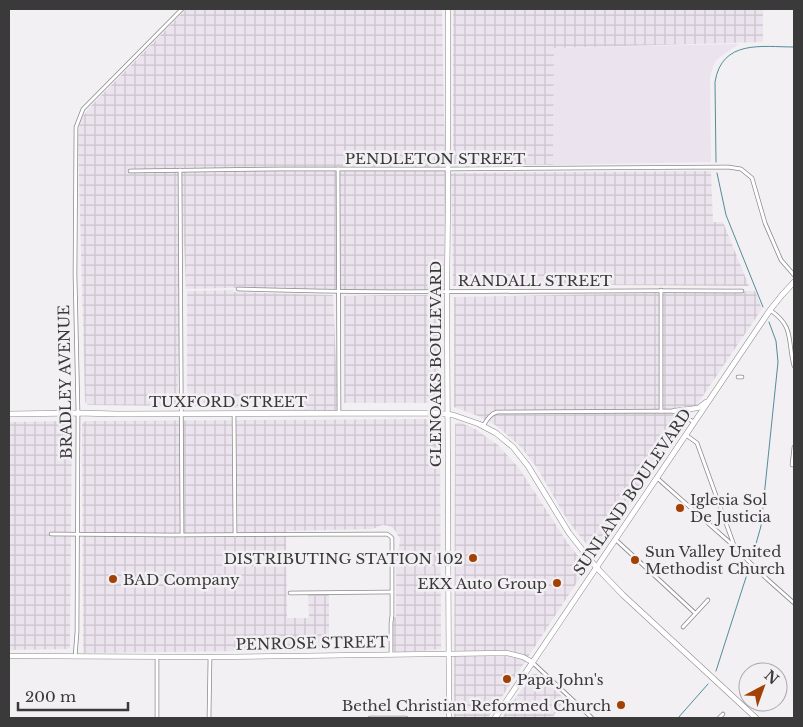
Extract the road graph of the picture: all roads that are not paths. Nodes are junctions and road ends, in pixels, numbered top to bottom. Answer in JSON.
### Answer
{"nodes":[{"id":1,"x":182,"y":9,"type":"edge"},
{"id":2,"x":448,"y":9,"type":"edge"},
{"id":3,"x":338,"y":169,"type":"junction"},
{"id":4,"x":448,"y":169,"type":"junction"},
{"id":5,"x":180,"y":170,"type":"junction"},
{"id":6,"x":130,"y":171,"type":"dead end"},
{"id":7,"x":794,"y":275,"type":"edge"},
{"id":8,"x":794,"y":282,"type":"edge"},
{"id":9,"x":238,"y":289,"type":"dead end"},
{"id":10,"x":661,"y":290,"type":"junction"},
{"id":11,"x":742,"y":290,"type":"dead end"},
{"id":12,"x":446,"y":291,"type":"junction"},
{"id":13,"x":338,"y":292,"type":"junction"},
{"id":14,"x":770,"y":310,"type":"junction"},
{"id":15,"x":794,"y":331,"type":"edge"},
{"id":16,"x":789,"y":332,"type":"junction"},
{"id":17,"x":794,"y":366,"type":"edge"},
{"id":18,"x":714,"y":394,"type":"junction"},
{"id":19,"x":661,"y":411,"type":"junction"},
{"id":20,"x":674,"y":411,"type":"junction"},
{"id":21,"x":78,"y":413,"type":"junction"},
{"id":22,"x":182,"y":413,"type":"junction"},
{"id":23,"x":234,"y":413,"type":"junction"},
{"id":24,"x":340,"y":413,"type":"junction"},
{"id":25,"x":9,"y":414,"type":"edge"},
{"id":26,"x":447,"y":414,"type":"junction"},
{"id":27,"x":694,"y":422,"type":"junction"},
{"id":28,"x":483,"y":426,"type":"junction"},
{"id":29,"x":686,"y":435,"type":"junction"},
{"id":30,"x":794,"y":447,"type":"edge"},
{"id":31,"x":792,"y":465,"type":"dead end"},
{"id":32,"x":657,"y":478,"type":"junction"},
{"id":33,"x":51,"y":534,"type":"dead end"},
{"id":34,"x":77,"y":535,"type":"junction"},
{"id":35,"x":182,"y":535,"type":"junction"},
{"id":36,"x":234,"y":535,"type":"junction"},
{"id":37,"x":615,"y":539,"type":"junction"},
{"id":38,"x":735,"y":548,"type":"junction"},
{"id":39,"x":596,"y":567,"type":"junction"},
{"id":40,"x":392,"y":592,"type":"junction"},
{"id":41,"x":290,"y":593,"type":"dead end"},
{"id":42,"x":708,"y":600,"type":"dead end"},
{"id":43,"x":794,"y":603,"type":"edge"},
{"id":44,"x":695,"y":613,"type":"junction"},
{"id":45,"x":683,"y":627,"type":"dead end"},
{"id":46,"x":448,"y":654,"type":"junction"},
{"id":47,"x":390,"y":655,"type":"junction"},
{"id":48,"x":9,"y":656,"type":"edge"},
{"id":49,"x":157,"y":656,"type":"junction"},
{"id":50,"x":210,"y":656,"type":"junction"},
{"id":51,"x":75,"y":657,"type":"junction"},
{"id":52,"x":532,"y":662,"type":"junction"},
{"id":53,"x":723,"y":714,"type":"dead end"},
{"id":54,"x":157,"y":718,"type":"edge"},
{"id":55,"x":209,"y":718,"type":"edge"},
{"id":56,"x":370,"y":718,"type":"edge"},
{"id":57,"x":406,"y":718,"type":"edge"},
{"id":58,"x":449,"y":718,"type":"edge"},
{"id":59,"x":495,"y":718,"type":"edge"},
{"id":60,"x":592,"y":718,"type":"edge"},
{"id":61,"x":720,"y":718,"type":"edge"},
{"id":62,"x":756,"y":718,"type":"edge"}],
"edges":[{"from":1,"to":21,"type":"street","name":"BRADLEY AVENUE"},
{"from":2,"to":4,"type":"main road","name":"GLENOAKS BOULEVARD"},
{"from":3,"to":4,"type":"street","name":"PENDLETON STREET"},
{"from":3,"to":5,"type":"street","name":"PENDLETON STREET"},
{"from":3,"to":13,"type":"street"},
{"from":4,"to":7,"type":"street","name":"PENDLETON STREET"},
{"from":4,"to":12,"type":"main road","name":"GLENOAKS BOULEVARD"},
{"from":5,"to":6,"type":"street","name":"PENDLETON STREET"},
{"from":5,"to":22,"type":"street"},
{"from":8,"to":14,"type":"main road","name":"SUNLAND BOULEVARD"},
{"from":9,"to":13,"type":"street","name":"RANDALL STREET"},
{"from":10,"to":11,"type":"street","name":"RANDALL STREET"},
{"from":10,"to":12,"type":"street","name":"RANDALL STREET"},
{"from":10,"to":19,"type":"street"},
{"from":12,"to":13,"type":"street","name":"RANDALL STREET"},
{"from":12,"to":26,"type":"main road","name":"GLENOAKS BOULEVARD"},
{"from":13,"to":24,"type":"street"},
{"from":14,"to":16,"type":"street"},
{"from":14,"to":18,"type":"main road","name":"SUNLAND BOULEVARD"},
{"from":15,"to":16,"type":"street"},
{"from":16,"to":17,"type":"street"},
{"from":18,"to":20,"type":"main road"},
{"from":18,"to":27,"type":"main road","name":"SUNLAND BOULEVARD"},
{"from":19,"to":20,"type":"street"},
{"from":19,"to":28,"type":"street"},
{"from":20,"to":27,"type":"street"},
{"from":21,"to":22,"type":"main road","name":"TUXFORD STREET"},
{"from":21,"to":25,"type":"main road","name":"TUXFORD STREET"},
{"from":21,"to":34,"type":"street","name":"BRADLEY AVENUE"},
{"from":22,"to":23,"type":"main road","name":"TUXFORD STREET"},
{"from":22,"to":35,"type":"street"},
{"from":23,"to":24,"type":"main road","name":"TUXFORD STREET"},
{"from":23,"to":36,"type":"street"},
{"from":24,"to":26,"type":"main road","name":"TUXFORD STREET"},
{"from":26,"to":28,"type":"main road","name":"TUXFORD STREET"},
{"from":26,"to":46,"type":"main road","name":"GLENOAKS BOULEVARD"},
{"from":27,"to":29,"type":"main road","name":"SUNLAND BOULEVARD"},
{"from":28,"to":39,"type":"main road","name":"TUXFORD STREET"},
{"from":29,"to":32,"type":"main road","name":"SUNLAND BOULEVARD"},
{"from":29,"to":38,"type":"street"},
{"from":30,"to":31,"type":"street"},
{"from":32,"to":37,"type":"main road","name":"SUNLAND BOULEVARD"},
{"from":32,"to":38,"type":"street"},
{"from":33,"to":34,"type":"street"},
{"from":34,"to":35,"type":"street"},
{"from":34,"to":51,"type":"street","name":"BRADLEY AVENUE"},
{"from":35,"to":36,"type":"street"},
{"from":36,"to":40,"type":"street"},
{"from":37,"to":39,"type":"main road","name":"SUNLAND BOULEVARD"},
{"from":37,"to":44,"type":"street"},
{"from":38,"to":43,"type":"street"},
{"from":39,"to":52,"type":"main road","name":"SUNLAND BOULEVARD"},
{"from":39,"to":62,"type":"main road","name":"TUXFORD STREET"},
{"from":40,"to":41,"type":"street"},
{"from":40,"to":47,"type":"street"},
{"from":42,"to":44,"type":"street"},
{"from":44,"to":45,"type":"street"},
{"from":46,"to":47,"type":"main road","name":"PENROSE STREET"},
{"from":46,"to":52,"type":"main road","name":"PENROSE STREET"},
{"from":46,"to":58,"type":"main road","name":"GLENOAKS BOULEVARD"},
{"from":47,"to":50,"type":"main road","name":"PENROSE STREET"},
{"from":48,"to":51,"type":"main road","name":"PENROSE STREET"},
{"from":49,"to":50,"type":"main road","name":"PENROSE STREET"},
{"from":49,"to":51,"type":"main road","name":"PENROSE STREET"},
{"from":49,"to":54,"type":"street"},
{"from":50,"to":55,"type":"street"},
{"from":52,"to":59,"type":"main road","name":"SUNLAND BOULEVARD"},
{"from":52,"to":60,"type":"street","name":"PENROSE STREET"},
{"from":53,"to":61,"type":"street"},
{"from":56,"to":57,"type":"street"}]}
